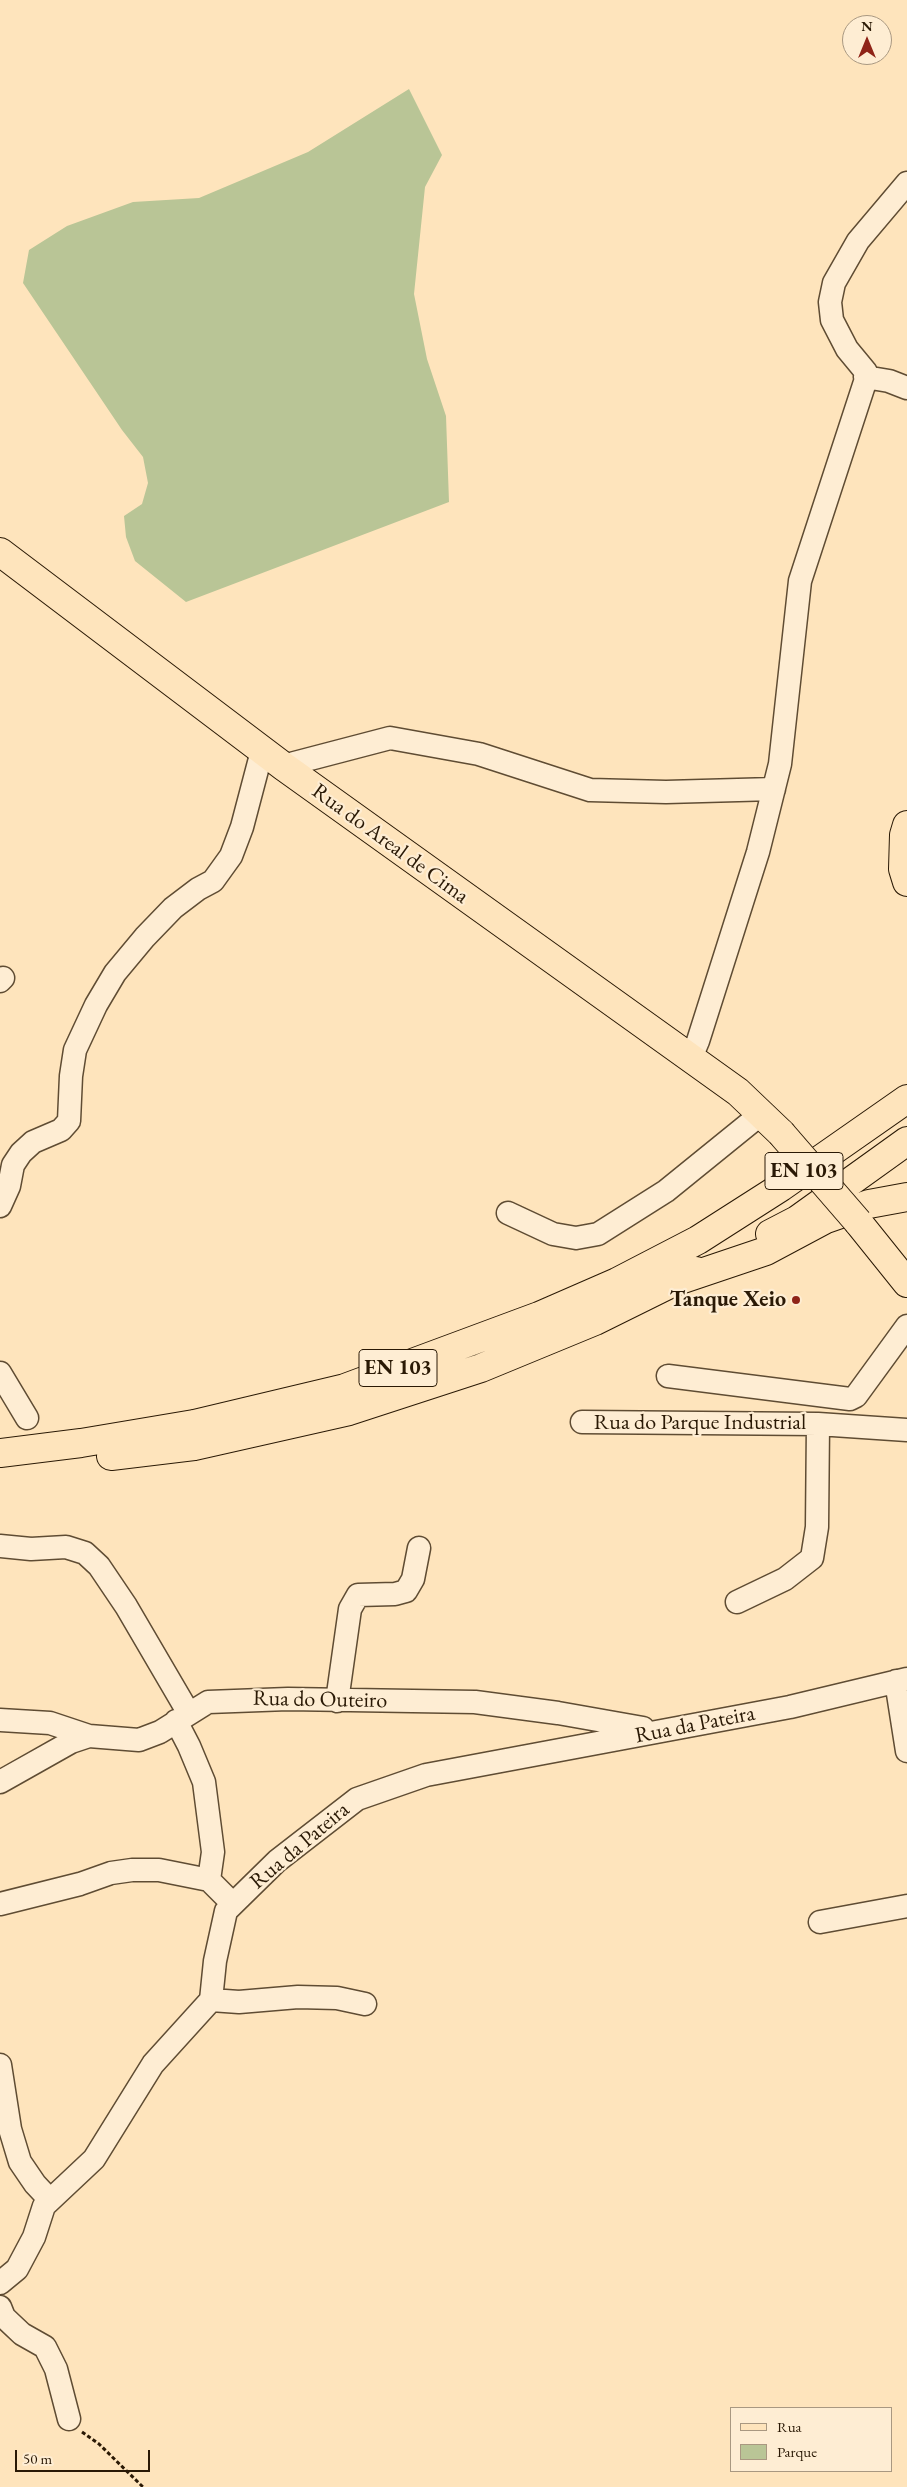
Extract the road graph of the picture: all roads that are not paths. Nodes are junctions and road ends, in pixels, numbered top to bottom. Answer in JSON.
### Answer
{"nodes":[{"id":1,"x":907,"y":183,"type":"edge"},
{"id":2,"x":865,"y":377,"type":"junction"},
{"id":3,"x":907,"y":388,"type":"edge"},
{"id":4,"x":0,"y":552,"type":"edge"},
{"id":5,"x":272,"y":759,"type":"junction"},
{"id":6,"x":774,"y":789,"type":"junction"},
{"id":7,"x":907,"y":824,"type":"edge"},
{"id":8,"x":907,"y":882,"type":"edge"},
{"id":9,"x":690,"y":1060,"type":"junction"},
{"id":10,"x":907,"y":1099,"type":"edge"},
{"id":11,"x":761,"y":1114,"type":"junction"},
{"id":12,"x":907,"y":1141,"type":"edge"},
{"id":13,"x":907,"y":1198,"type":"edge"},
{"id":14,"x":0,"y":1206,"type":"edge"},
{"id":15,"x":508,"y":1214,"type":"dead end"},
{"id":16,"x":674,"y":1282,"type":"junction"},
{"id":17,"x":907,"y":1283,"type":"edge"},
{"id":18,"x":907,"y":1326,"type":"edge"},
{"id":19,"x":0,"y":1373,"type":"edge"},
{"id":20,"x":668,"y":1376,"type":"dead end"},
{"id":21,"x":27,"y":1418,"type":"dead end"},
{"id":22,"x":582,"y":1422,"type":"dead end"},
{"id":23,"x":818,"y":1424,"type":"junction"},
{"id":24,"x":907,"y":1430,"type":"edge"},
{"id":25,"x":0,"y":1453,"type":"edge"},
{"id":26,"x":0,"y":1466,"type":"edge"},
{"id":27,"x":0,"y":1546,"type":"edge"},
{"id":28,"x":419,"y":1548,"type":"dead end"},
{"id":29,"x":737,"y":1602,"type":"dead end"},
{"id":30,"x":902,"y":1680,"type":"edge"},
{"id":31,"x":337,"y":1701,"type":"junction"},
{"id":32,"x":182,"y":1717,"type":"junction"},
{"id":33,"x":0,"y":1720,"type":"edge"},
{"id":34,"x":660,"y":1730,"type":"junction"},
{"id":35,"x":89,"y":1736,"type":"junction"},
{"id":36,"x":907,"y":1751,"type":"edge"},
{"id":37,"x":0,"y":1782,"type":"edge"},
{"id":38,"x":209,"y":1880,"type":"junction"},
{"id":39,"x":0,"y":1904,"type":"edge"},
{"id":40,"x":234,"y":1904,"type":"junction"},
{"id":41,"x":907,"y":1906,"type":"edge"},
{"id":42,"x":820,"y":1922,"type":"dead end"},
{"id":43,"x":211,"y":2000,"type":"junction"},
{"id":44,"x":365,"y":2004,"type":"dead end"},
{"id":45,"x":1,"y":2073,"type":"edge"},
{"id":46,"x":50,"y":2200,"type":"junction"},
{"id":47,"x":0,"y":2283,"type":"edge"},
{"id":48,"x":0,"y":2307,"type":"edge"},
{"id":49,"x":69,"y":2419,"type":"road end"}],
"edges":[{"from":1,"to":2,"type":"street"},
{"from":2,"to":3,"type":"street"},
{"from":2,"to":6,"type":"street"},
{"from":4,"to":5,"type":"main road","name":"Rua do Areal de Cima"},
{"from":5,"to":6,"type":"street"},
{"from":5,"to":9,"type":"main road","name":"Rua do Areal de Cima"},
{"from":5,"to":14,"type":"street"},
{"from":6,"to":9,"type":"street"},
{"from":7,"to":8,"type":"main road"},
{"from":9,"to":11,"type":"main road","name":"Rua do Areal de Cima"},
{"from":10,"to":25,"type":"main road","number":"EN 103"},
{"from":11,"to":15,"type":"street"},
{"from":11,"to":17,"type":"main road","name":"Rua do Areal de Cima","bridge":true},
{"from":12,"to":16,"type":"main road","number":"EN 103"},
{"from":13,"to":16,"type":"main road"},
{"from":16,"to":26,"type":"main road","number":"EN 103"},
{"from":18,"to":20,"type":"street"},
{"from":19,"to":21,"type":"street"},
{"from":22,"to":23,"type":"street","name":"Rua do Parque Industrial"},
{"from":23,"to":24,"type":"street","name":"Rua do Parque Industrial"},
{"from":23,"to":29,"type":"street","name":"Rua do Parque Industrial"},
{"from":27,"to":32,"type":"street"},
{"from":28,"to":31,"type":"street"},
{"from":30,"to":34,"type":"street","name":"Rua da Pateira"},
{"from":30,"to":36,"type":"street"},
{"from":31,"to":32,"type":"street","name":"Rua do Outeiro"},
{"from":31,"to":34,"type":"street","name":"Rua do Outeiro"},
{"from":32,"to":35,"type":"street","name":"Rua do Outeiro"},
{"from":32,"to":38,"type":"street"},
{"from":33,"to":35,"type":"street"},
{"from":34,"to":40,"type":"street","name":"Rua da Pateira"},
{"from":35,"to":37,"type":"street","name":"Rua do Outeiro"},
{"from":38,"to":39,"type":"street"},
{"from":38,"to":40,"type":"street"},
{"from":40,"to":43,"type":"street","name":"Rua da Pateira"},
{"from":41,"to":42,"type":"street"},
{"from":43,"to":44,"type":"street"},
{"from":43,"to":46,"type":"street"},
{"from":45,"to":46,"type":"street"},
{"from":46,"to":47,"type":"street"},
{"from":48,"to":49,"type":"street"}]}
